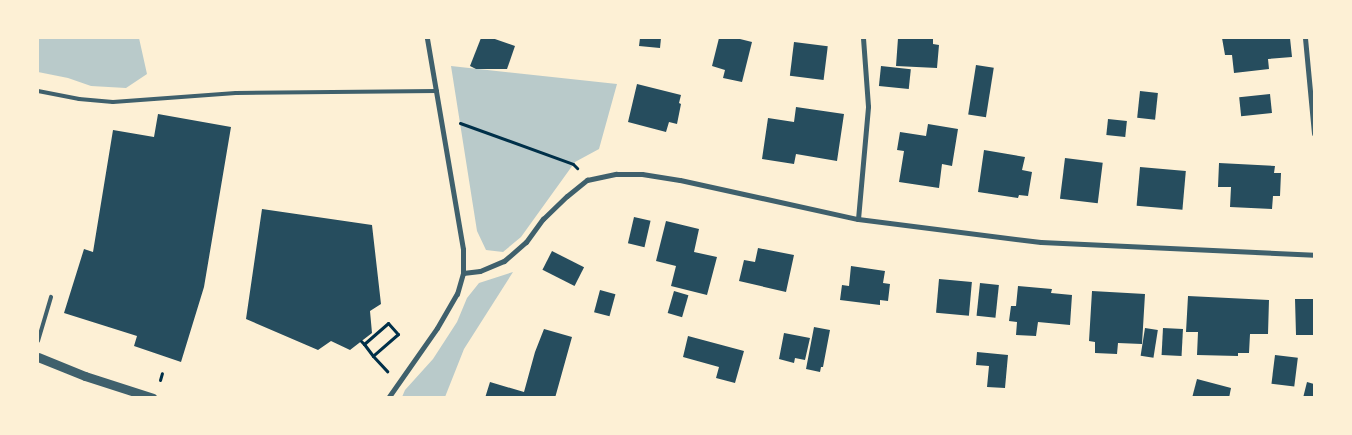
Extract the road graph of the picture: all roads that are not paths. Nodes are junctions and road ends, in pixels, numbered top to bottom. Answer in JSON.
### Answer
{"nodes":[{"id":1,"x":427,"y":38,"type":"edge"},
{"id":2,"x":863,"y":38,"type":"edge"},
{"id":3,"x":1305,"y":38,"type":"edge"},
{"id":4,"x":38,"y":91,"type":"edge"},
{"id":5,"x":437,"y":91,"type":"junction"},
{"id":6,"x":1314,"y":134,"type":"edge"},
{"id":7,"x":858,"y":220,"type":"junction"},
{"id":8,"x":1314,"y":254,"type":"edge"},
{"id":9,"x":463,"y":273,"type":"junction"},
{"id":10,"x":51,"y":297,"type":"dead end"},
{"id":11,"x":38,"y":341,"type":"edge"},
{"id":12,"x":38,"y":357,"type":"edge"},
{"id":13,"x":153,"y":398,"type":"edge"},
{"id":14,"x":388,"y":398,"type":"edge"}],
"edges":[{"from":1,"to":5,"type":"street"},
{"from":2,"to":7,"type":"street"},
{"from":3,"to":6,"type":"street"},
{"from":4,"to":5,"type":"lane"},
{"from":5,"to":9,"type":"street"},
{"from":7,"to":8,"type":"street"},
{"from":7,"to":9,"type":"street"},
{"from":9,"to":14,"type":"street"},
{"from":10,"to":11,"type":"lane"},
{"from":12,"to":13,"type":"street"}]}
